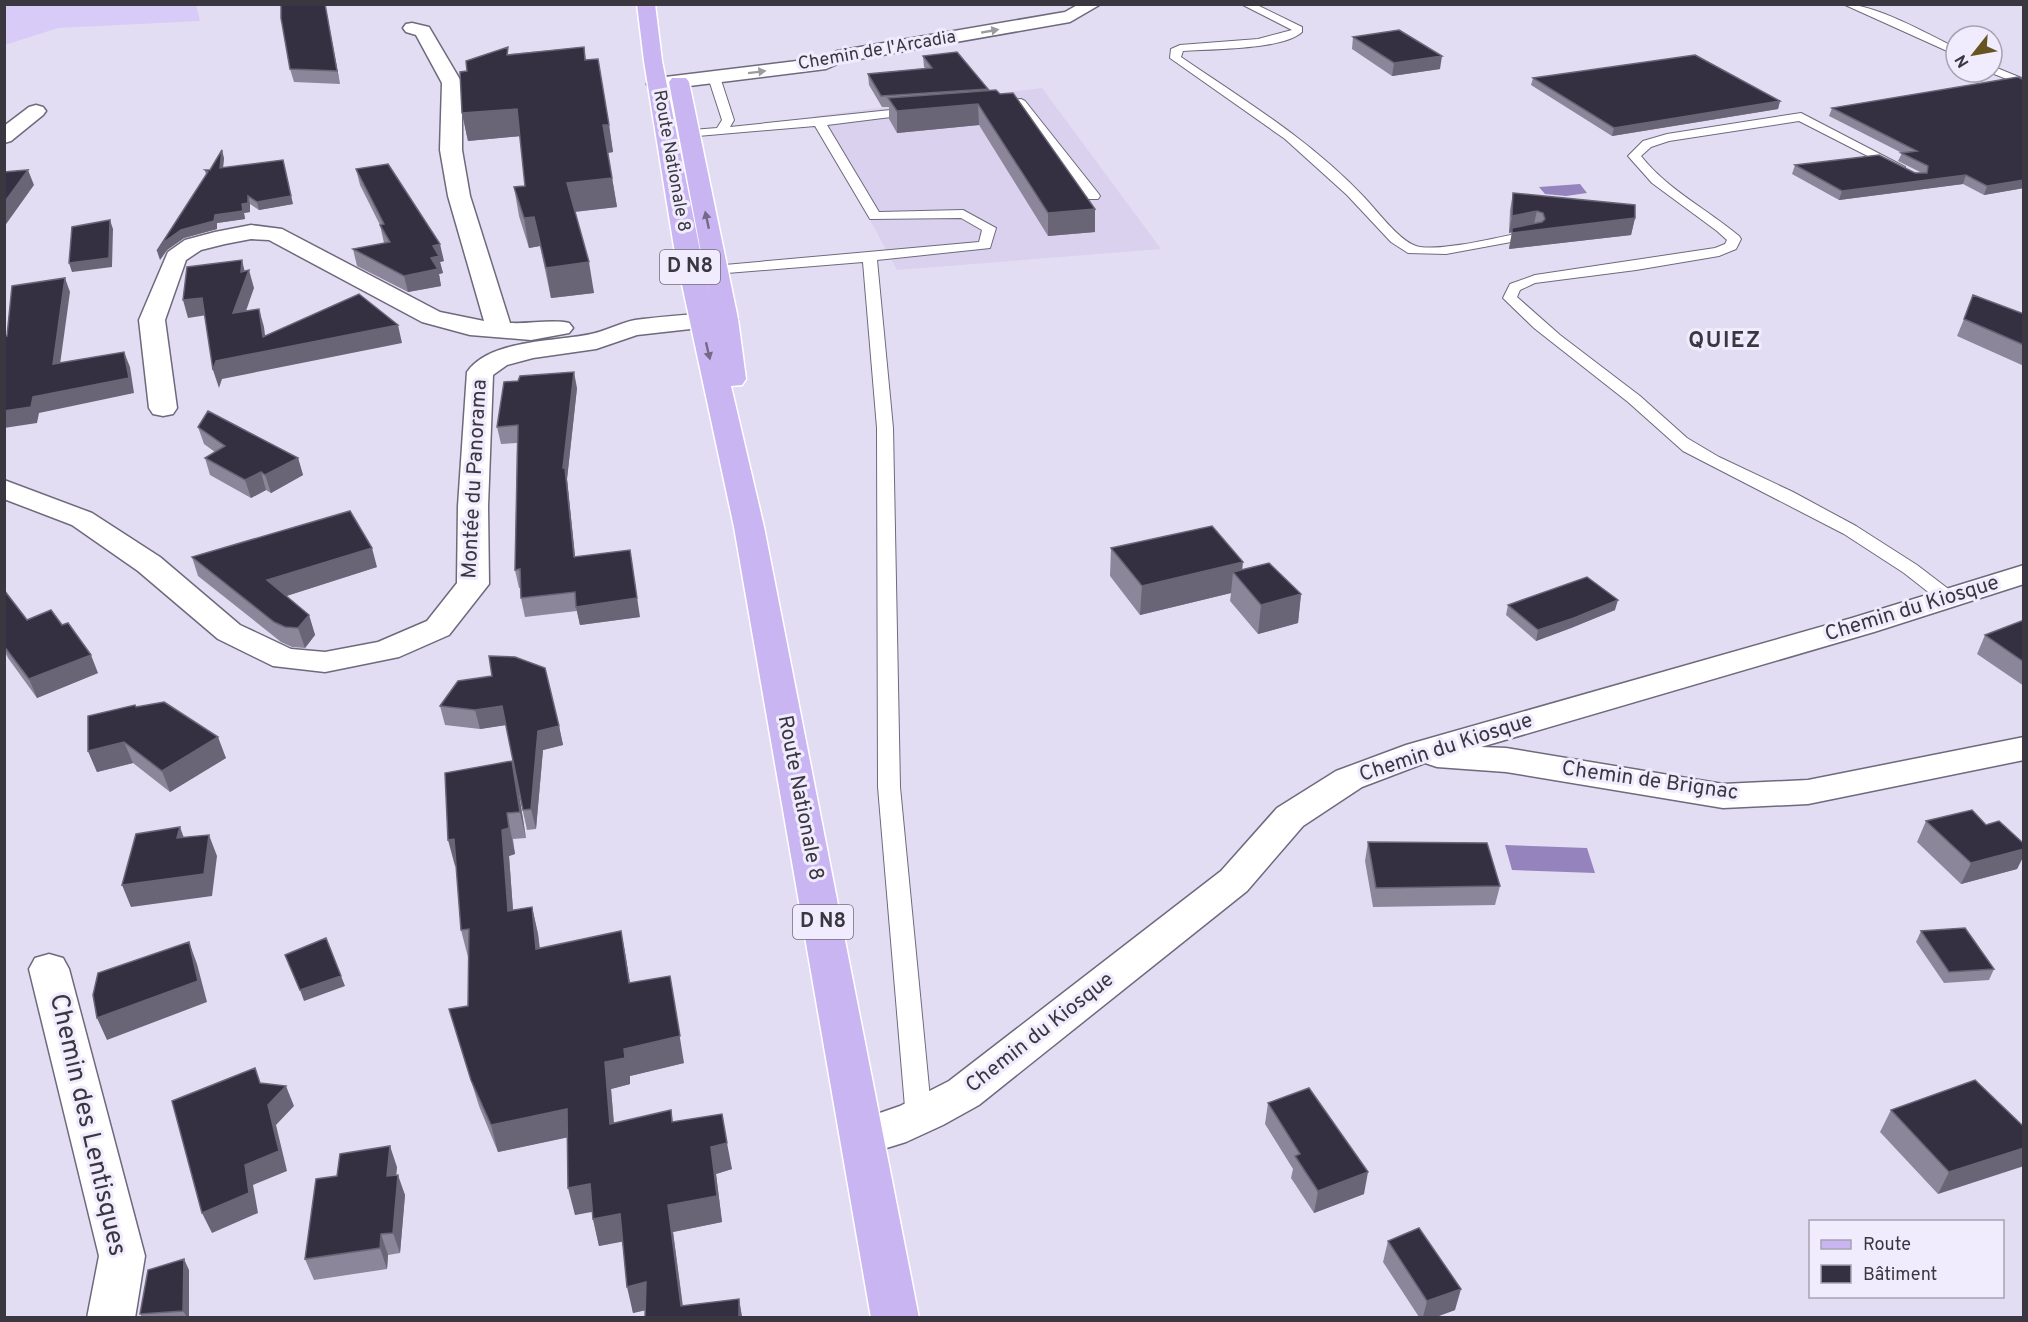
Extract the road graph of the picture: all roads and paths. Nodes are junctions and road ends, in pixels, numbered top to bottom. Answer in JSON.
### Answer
{"nodes":[{"id":1,"x":646,"y":4,"type":"edge"},
{"id":2,"x":653,"y":4,"type":"edge"},
{"id":3,"x":1093,"y":4,"type":"edge"},
{"id":4,"x":1246,"y":4,"type":"edge"},
{"id":5,"x":1848,"y":4,"type":"edge"},
{"id":6,"x":412,"y":28,"type":"dead end"},
{"id":7,"x":1944,"y":46,"type":"edge"},
{"id":8,"x":2004,"y":74,"type":"edge"},
{"id":9,"x":714,"y":77,"type":"junction"},
{"id":10,"x":668,"y":83,"type":"junction"},
{"id":11,"x":2024,"y":83,"type":"edge"},
{"id":12,"x":985,"y":105,"type":"edge"},
{"id":13,"x":926,"y":110,"type":"edge"},
{"id":14,"x":36,"y":111,"type":"dead end"},
{"id":15,"x":819,"y":122,"type":"junction"},
{"id":16,"x":721,"y":131,"type":"junction"},
{"id":17,"x":691,"y":134,"type":"junction"},
{"id":18,"x":667,"y":136,"type":"junction"},
{"id":19,"x":4,"y":137,"type":"edge"},
{"id":20,"x":1907,"y":171,"type":"edge"},
{"id":21,"x":1093,"y":196,"type":"dead end"},
{"id":22,"x":1533,"y":234,"type":"edge"},
{"id":23,"x":870,"y":257,"type":"junction"},
{"id":24,"x":717,"y":270,"type":"junction"},
{"id":25,"x":691,"y":272,"type":"junction"},
{"id":26,"x":726,"y":319,"type":"junction"},
{"id":27,"x":701,"y":322,"type":"junction"},
{"id":28,"x":633,"y":328,"type":"junction"},
{"id":29,"x":499,"y":329,"type":"junction"},
{"id":30,"x":163,"y":408,"type":"dead end"},
{"id":31,"x":4,"y":489,"type":"edge"},
{"id":32,"x":749,"y":527,"type":"junction"},
{"id":33,"x":2024,"y":574,"type":"edge"},
{"id":34,"x":1948,"y":598,"type":"junction"},
{"id":35,"x":2024,"y":748,"type":"edge"},
{"id":36,"x":1418,"y":753,"type":"junction"},
{"id":37,"x":50,"y":969,"type":"dead end"},
{"id":38,"x":919,"y":1119,"type":"junction"},
{"id":39,"x":864,"y":1137,"type":"junction"},
{"id":40,"x":111,"y":1317,"type":"edge"},
{"id":41,"x":895,"y":1317,"type":"edge"}],
"edges":[{"from":1,"to":10,"type":"main road","name":"Route Nationale 8","number":"D N8"},
{"from":2,"to":10,"type":"main road","name":"Route Nationale 8","number":"D N8"},
{"from":9,"to":3,"type":"street","name":"Chemin de l'Arcadia","one_way":true},
{"from":4,"to":22,"type":"lane"},
{"from":5,"to":7,"type":"lane"},
{"from":6,"to":29,"type":"street"},
{"from":8,"to":11,"type":"lane"},
{"from":9,"to":10,"type":"street","name":"Chemin de l'Arcadia"},
{"from":9,"to":16,"type":"lane"},
{"from":10,"to":17,"type":"main road","name":"Route Nationale 8","number":"D N8"},
{"from":10,"to":18,"type":"main road","name":"Route Nationale 8","number":"D N8"},
{"from":12,"to":21,"type":"lane"},
{"from":13,"to":15,"type":"lane"},
{"from":14,"to":19,"type":"street"},
{"from":15,"to":16,"type":"lane"},
{"from":15,"to":23,"type":"lane"},
{"from":16,"to":17,"type":"lane"},
{"from":17,"to":18,"type":"lane"},
{"from":24,"to":17,"type":"main road","name":"Route Nationale 8","number":"D N8","one_way":true},
{"from":18,"to":25,"type":"main road","name":"Route Nationale 8","number":"D N8"},
{"from":20,"to":34,"type":"lane"},
{"from":23,"to":24,"type":"lane"},
{"from":23,"to":38,"type":"lane"},
{"from":24,"to":25,"type":"lane"},
{"from":24,"to":26,"type":"main road","name":"Route Nationale 8","number":"D N8"},
{"from":25,"to":27,"type":"main road","name":"Route Nationale 8","number":"D N8"},
{"from":26,"to":27,"type":"street","name":"Montée du Panorama"},
{"from":26,"to":32,"type":"main road","name":"Route Nationale 8","number":"D N8"},
{"from":27,"to":28,"type":"street","name":"Montée du Panorama"},
{"from":27,"to":32,"type":"main road","name":"Route Nationale 8","number":"D N8","one_way":true},
{"from":28,"to":29,"type":"street"},
{"from":28,"to":31,"type":"street","name":"Montée du Panorama"},
{"from":29,"to":30,"type":"street"},
{"from":32,"to":39,"type":"main road","name":"Route Nationale 8","number":"D N8"},
{"from":33,"to":34,"type":"street","name":"Chemin du Kiosque"},
{"from":34,"to":36,"type":"street","name":"Chemin du Kiosque"},
{"from":35,"to":36,"type":"street","name":"Chemin de Brignac"},
{"from":36,"to":38,"type":"street","name":"Chemin du Kiosque"},
{"from":37,"to":40,"type":"street","name":"Chemin des Lentisques"},
{"from":38,"to":39,"type":"street","name":"Chemin du Kiosque"},
{"from":39,"to":41,"type":"main road","name":"Route Nationale 8","number":"D N8"}]}
